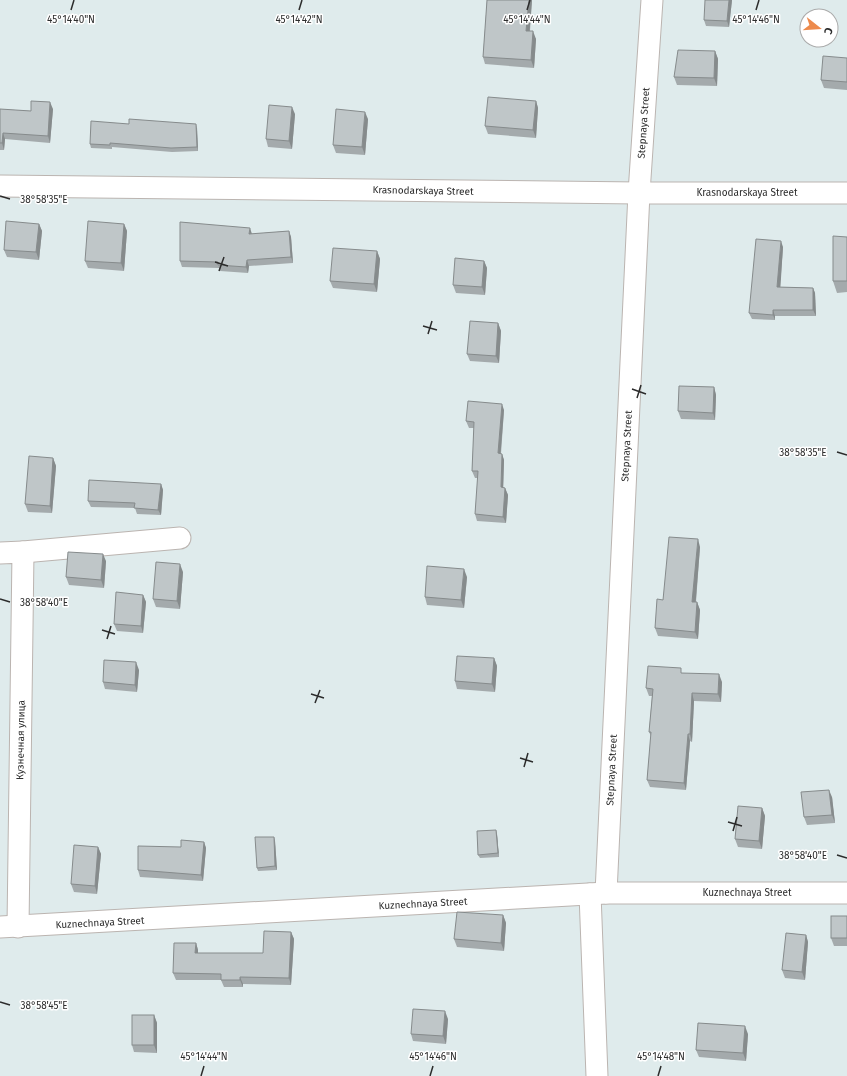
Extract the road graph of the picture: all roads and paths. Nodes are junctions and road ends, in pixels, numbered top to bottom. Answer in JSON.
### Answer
{"nodes":[{"id":1,"x":652,"y":0,"type":"edge"},
{"id":2,"x":0,"y":186,"type":"edge"},
{"id":3,"x":639,"y":193,"type":"junction"},
{"id":4,"x":847,"y":193,"type":"edge"},
{"id":5,"x":180,"y":538,"type":"dead end"},
{"id":6,"x":23,"y":552,"type":"junction"},
{"id":7,"x":0,"y":553,"type":"edge"},
{"id":8,"x":847,"y":893,"type":"edge"},
{"id":9,"x":598,"y":894,"type":"junction"},
{"id":10,"x":9,"y":927,"type":"edge"},
{"id":11,"x":597,"y":1076,"type":"edge"}],
"edges":[{"from":1,"to":3,"type":"street","name":"Stepnaya Street"},
{"from":2,"to":3,"type":"street","name":"Krasnodarskaya Street"},
{"from":3,"to":4,"type":"street","name":"Krasnodarskaya Street"},
{"from":3,"to":9,"type":"street","name":"Stepnaya Street"},
{"from":5,"to":6,"type":"street"},
{"from":6,"to":7,"type":"street"},
{"from":6,"to":10,"type":"street","name":"Кузнечная улица"},
{"from":8,"to":9,"type":"street","name":"Kuznechnaya Street"},
{"from":9,"to":10,"type":"street","name":"Kuznechnaya Street"},
{"from":9,"to":11,"type":"street","name":"Stepnaya Street"}]}
